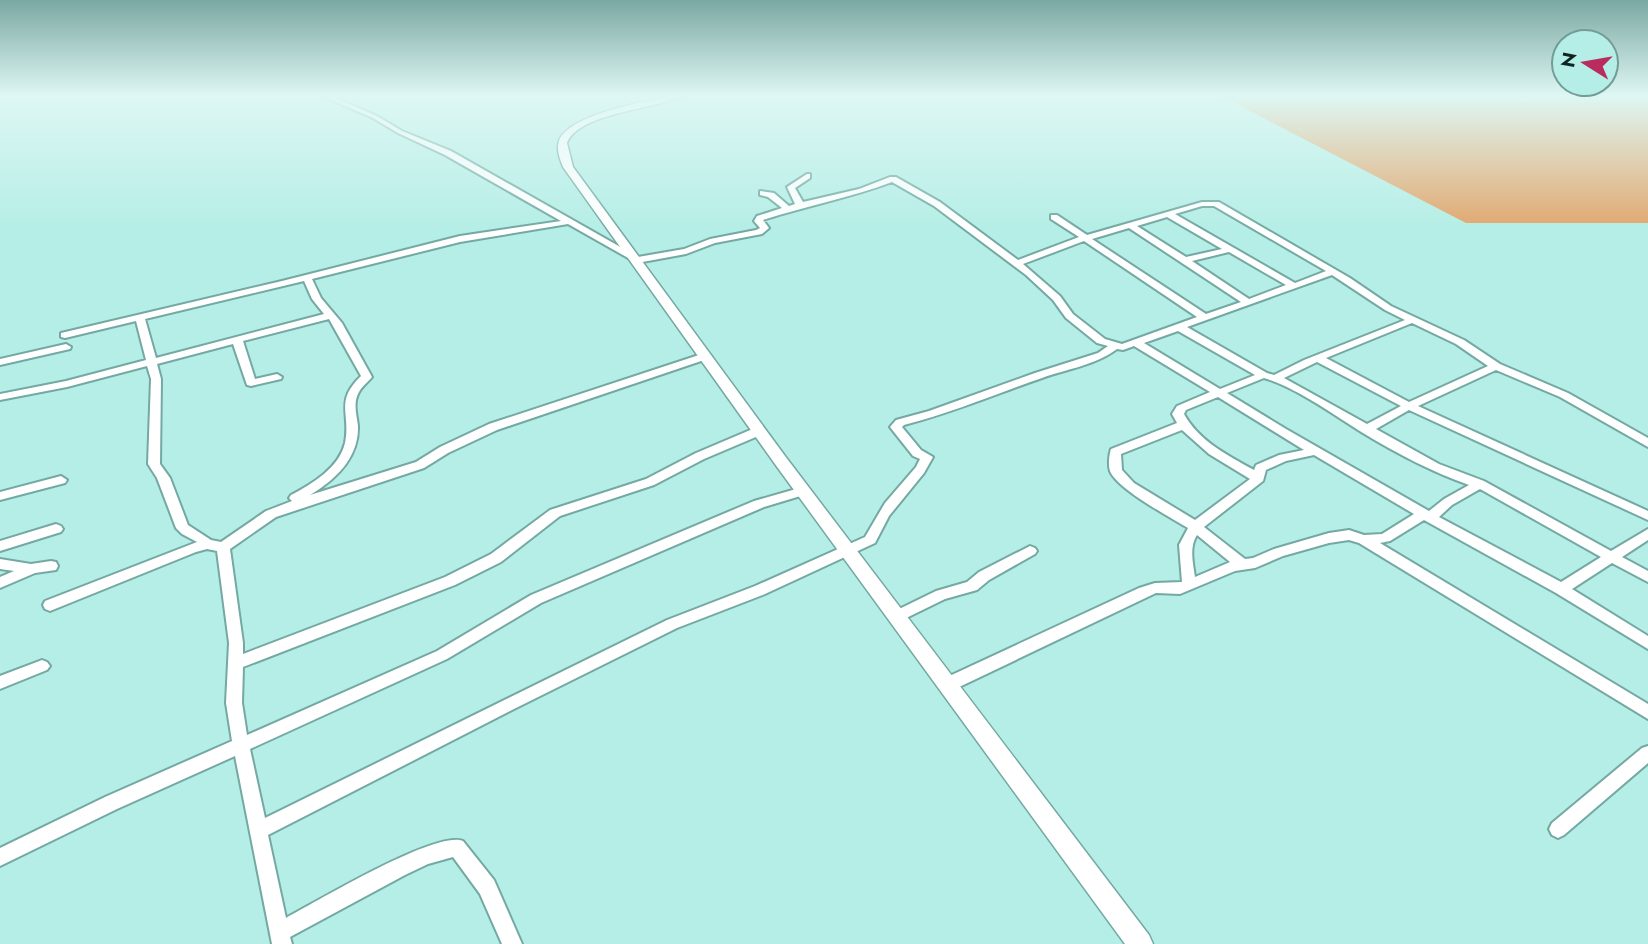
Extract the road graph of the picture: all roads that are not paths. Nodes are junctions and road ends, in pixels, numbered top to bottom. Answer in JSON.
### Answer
{"nodes":[{"id":1,"x":418,"y":140,"type":"edge"},
{"id":2,"x":565,"y":140,"type":"edge"},
{"id":3,"x":807,"y":176,"type":"dead end"},
{"id":4,"x":764,"y":193,"type":"dead end"},
{"id":5,"x":800,"y":205,"type":"junction"},
{"id":6,"x":788,"y":209,"type":"junction"},
{"id":7,"x":1168,"y":214,"type":"junction"},
{"id":8,"x":1054,"y":217,"type":"dead end"},
{"id":9,"x":568,"y":222,"type":"junction"},
{"id":10,"x":1130,"y":225,"type":"junction"},
{"id":11,"x":1086,"y":238,"type":"junction"},
{"id":12,"x":1231,"y":249,"type":"junction"},
{"id":13,"x":637,"y":260,"type":"junction"},
{"id":14,"x":1186,"y":260,"type":"junction"},
{"id":15,"x":1016,"y":264,"type":"junction"},
{"id":16,"x":1333,"y":272,"type":"junction"},
{"id":17,"x":307,"y":278,"type":"junction"},
{"id":18,"x":1294,"y":286,"type":"junction"},
{"id":19,"x":1246,"y":301,"type":"junction"},
{"id":20,"x":329,"y":316,"type":"junction"},
{"id":21,"x":1203,"y":317,"type":"junction"},
{"id":22,"x":140,"y":318,"type":"junction"},
{"id":23,"x":1412,"y":320,"type":"junction"},
{"id":24,"x":1181,"y":328,"type":"junction"},
{"id":25,"x":237,"y":339,"type":"junction"},
{"id":26,"x":65,"y":341,"type":"joint"},
{"id":27,"x":1134,"y":343,"type":"junction"},
{"id":28,"x":1114,"y":346,"type":"junction"},
{"id":29,"x":706,"y":356,"type":"junction"},
{"id":30,"x":1318,"y":358,"type":"junction"},
{"id":31,"x":150,"y":361,"type":"junction"},
{"id":32,"x":0,"y":362,"type":"edge"},
{"id":33,"x":1496,"y":366,"type":"junction"},
{"id":34,"x":1263,"y":375,"type":"junction"},
{"id":35,"x":277,"y":377,"type":"dead end"},
{"id":36,"x":1276,"y":378,"type":"junction"},
{"id":37,"x":1221,"y":393,"type":"junction"},
{"id":38,"x":0,"y":397,"type":"edge"},
{"id":39,"x":1409,"y":406,"type":"junction"},
{"id":40,"x":1184,"y":425,"type":"junction"},
{"id":41,"x":1366,"y":430,"type":"junction"},
{"id":42,"x":760,"y":431,"type":"junction"},
{"id":43,"x":1648,"y":443,"type":"edge"},
{"id":44,"x":1317,"y":451,"type":"junction"},
{"id":45,"x":1259,"y":478,"type":"junction"},
{"id":46,"x":61,"y":480,"type":"dead end"},
{"id":47,"x":1480,"y":484,"type":"junction"},
{"id":48,"x":803,"y":491,"type":"junction"},
{"id":49,"x":0,"y":496,"type":"edge"},
{"id":50,"x":1426,"y":515,"type":"junction"},
{"id":51,"x":1648,"y":516,"type":"edge"},
{"id":52,"x":253,"y":525,"type":"junction"},
{"id":53,"x":1196,"y":527,"type":"junction"},
{"id":54,"x":56,"y":528,"type":"dead end"},
{"id":55,"x":1648,"y":534,"type":"edge"},
{"id":56,"x":1364,"y":540,"type":"junction"},
{"id":57,"x":215,"y":545,"type":"junction"},
{"id":58,"x":0,"y":546,"type":"edge"},
{"id":59,"x":848,"y":551,"type":"junction"},
{"id":60,"x":1030,"y":551,"type":"dead end"},
{"id":61,"x":1611,"y":555,"type":"junction"},
{"id":62,"x":0,"y":564,"type":"edge"},
{"id":63,"x":1243,"y":565,"type":"junction"},
{"id":64,"x":51,"y":566,"type":"dead end"},
{"id":65,"x":33,"y":568,"type":"junction"},
{"id":66,"x":1648,"y":578,"type":"edge"},
{"id":67,"x":0,"y":583,"type":"edge"},
{"id":68,"x":1189,"y":585,"type":"junction"},
{"id":69,"x":1561,"y":589,"type":"junction"},
{"id":70,"x":50,"y":605,"type":"dead end"},
{"id":71,"x":898,"y":617,"type":"junction"},
{"id":72,"x":1648,"y":643,"type":"edge"},
{"id":73,"x":234,"y":664,"type":"junction"},
{"id":74,"x":42,"y":666,"type":"dead end"},
{"id":75,"x":0,"y":683,"type":"edge"},
{"id":76,"x":949,"y":684,"type":"junction"},
{"id":77,"x":1648,"y":712,"type":"edge"},
{"id":78,"x":240,"y":745,"type":"junction"},
{"id":79,"x":1648,"y":753,"type":"edge"},
{"id":80,"x":1558,"y":829,"type":"dead end"},
{"id":81,"x":259,"y":830,"type":"junction"},
{"id":82,"x":0,"y":857,"type":"edge"},
{"id":83,"x":281,"y":938,"type":"edge"},
{"id":84,"x":512,"y":944,"type":"edge"},
{"id":85,"x":1140,"y":944,"type":"edge"}],
"edges":[{"from":1,"to":9,"type":"street"},
{"from":2,"to":13,"type":"main road"},
{"from":3,"to":5,"type":"street"},
{"from":4,"to":6,"type":"street"},
{"from":5,"to":6,"type":"street"},
{"from":5,"to":15,"type":"street"},
{"from":6,"to":13,"type":"street"},
{"from":7,"to":10,"type":"street"},
{"from":7,"to":12,"type":"street"},
{"from":7,"to":16,"type":"street"},
{"from":8,"to":11,"type":"street"},
{"from":9,"to":13,"type":"street"},
{"from":9,"to":17,"type":"street"},
{"from":10,"to":11,"type":"street"},
{"from":10,"to":14,"type":"street"},
{"from":11,"to":15,"type":"street"},
{"from":11,"to":21,"type":"street"},
{"from":12,"to":14,"type":"street"},
{"from":12,"to":18,"type":"street"},
{"from":13,"to":29,"type":"main road"},
{"from":14,"to":19,"type":"street"},
{"from":15,"to":28,"type":"street"},
{"from":16,"to":18,"type":"street"},
{"from":16,"to":23,"type":"street"},
{"from":17,"to":20,"type":"street"},
{"from":17,"to":22,"type":"street"},
{"from":18,"to":19,"type":"street"},
{"from":19,"to":21,"type":"street"},
{"from":20,"to":25,"type":"street"},
{"from":20,"to":52,"type":"street"},
{"from":21,"to":24,"type":"street"},
{"from":22,"to":26,"type":"street"},
{"from":22,"to":31,"type":"street"},
{"from":23,"to":30,"type":"street"},
{"from":23,"to":33,"type":"street"},
{"from":24,"to":27,"type":"street"},
{"from":24,"to":34,"type":"street"},
{"from":25,"to":31,"type":"street"},
{"from":25,"to":35,"type":"street"},
{"from":26,"to":32,"type":"street"},
{"from":27,"to":28,"type":"street"},
{"from":27,"to":37,"type":"street"},
{"from":28,"to":59,"type":"street"},
{"from":29,"to":42,"type":"main road"},
{"from":29,"to":52,"type":"street"},
{"from":30,"to":36,"type":"street"},
{"from":30,"to":39,"type":"street"},
{"from":31,"to":38,"type":"street"},
{"from":31,"to":57,"type":"street"},
{"from":33,"to":39,"type":"street"},
{"from":33,"to":43,"type":"street"},
{"from":34,"to":36,"type":"street"},
{"from":34,"to":37,"type":"street"},
{"from":36,"to":41,"type":"street"},
{"from":37,"to":40,"type":"street"},
{"from":37,"to":44,"type":"street"},
{"from":39,"to":41,"type":"street"},
{"from":39,"to":51,"type":"street"},
{"from":40,"to":45,"type":"street"},
{"from":40,"to":53,"type":"street"},
{"from":41,"to":47,"type":"street"},
{"from":42,"to":48,"type":"main road"},
{"from":42,"to":73,"type":"street"},
{"from":44,"to":45,"type":"street"},
{"from":44,"to":50,"type":"street"},
{"from":45,"to":53,"type":"street"},
{"from":46,"to":49,"type":"street"},
{"from":47,"to":50,"type":"street"},
{"from":47,"to":61,"type":"street"},
{"from":48,"to":59,"type":"main road"},
{"from":48,"to":78,"type":"street"},
{"from":50,"to":56,"type":"street"},
{"from":50,"to":69,"type":"street"},
{"from":52,"to":57,"type":"street"},
{"from":53,"to":63,"type":"street"},
{"from":53,"to":68,"type":"street"},
{"from":54,"to":58,"type":"street"},
{"from":55,"to":61,"type":"street"},
{"from":56,"to":63,"type":"street"},
{"from":56,"to":77,"type":"street"},
{"from":57,"to":70,"type":"street"},
{"from":57,"to":73,"type":"street"},
{"from":59,"to":71,"type":"main road"},
{"from":59,"to":81,"type":"street"},
{"from":60,"to":71,"type":"street"},
{"from":61,"to":66,"type":"street"},
{"from":61,"to":69,"type":"street"},
{"from":62,"to":65,"type":"street"},
{"from":63,"to":68,"type":"street"},
{"from":64,"to":65,"type":"street"},
{"from":65,"to":67,"type":"street"},
{"from":68,"to":76,"type":"street"},
{"from":69,"to":72,"type":"street"},
{"from":71,"to":76,"type":"main road"},
{"from":73,"to":78,"type":"street"},
{"from":74,"to":75,"type":"street"},
{"from":76,"to":85,"type":"main road"},
{"from":78,"to":81,"type":"street"},
{"from":78,"to":82,"type":"street"},
{"from":79,"to":80,"type":"street"},
{"from":81,"to":83,"type":"street"},
{"from":83,"to":84,"type":"street"}]}
